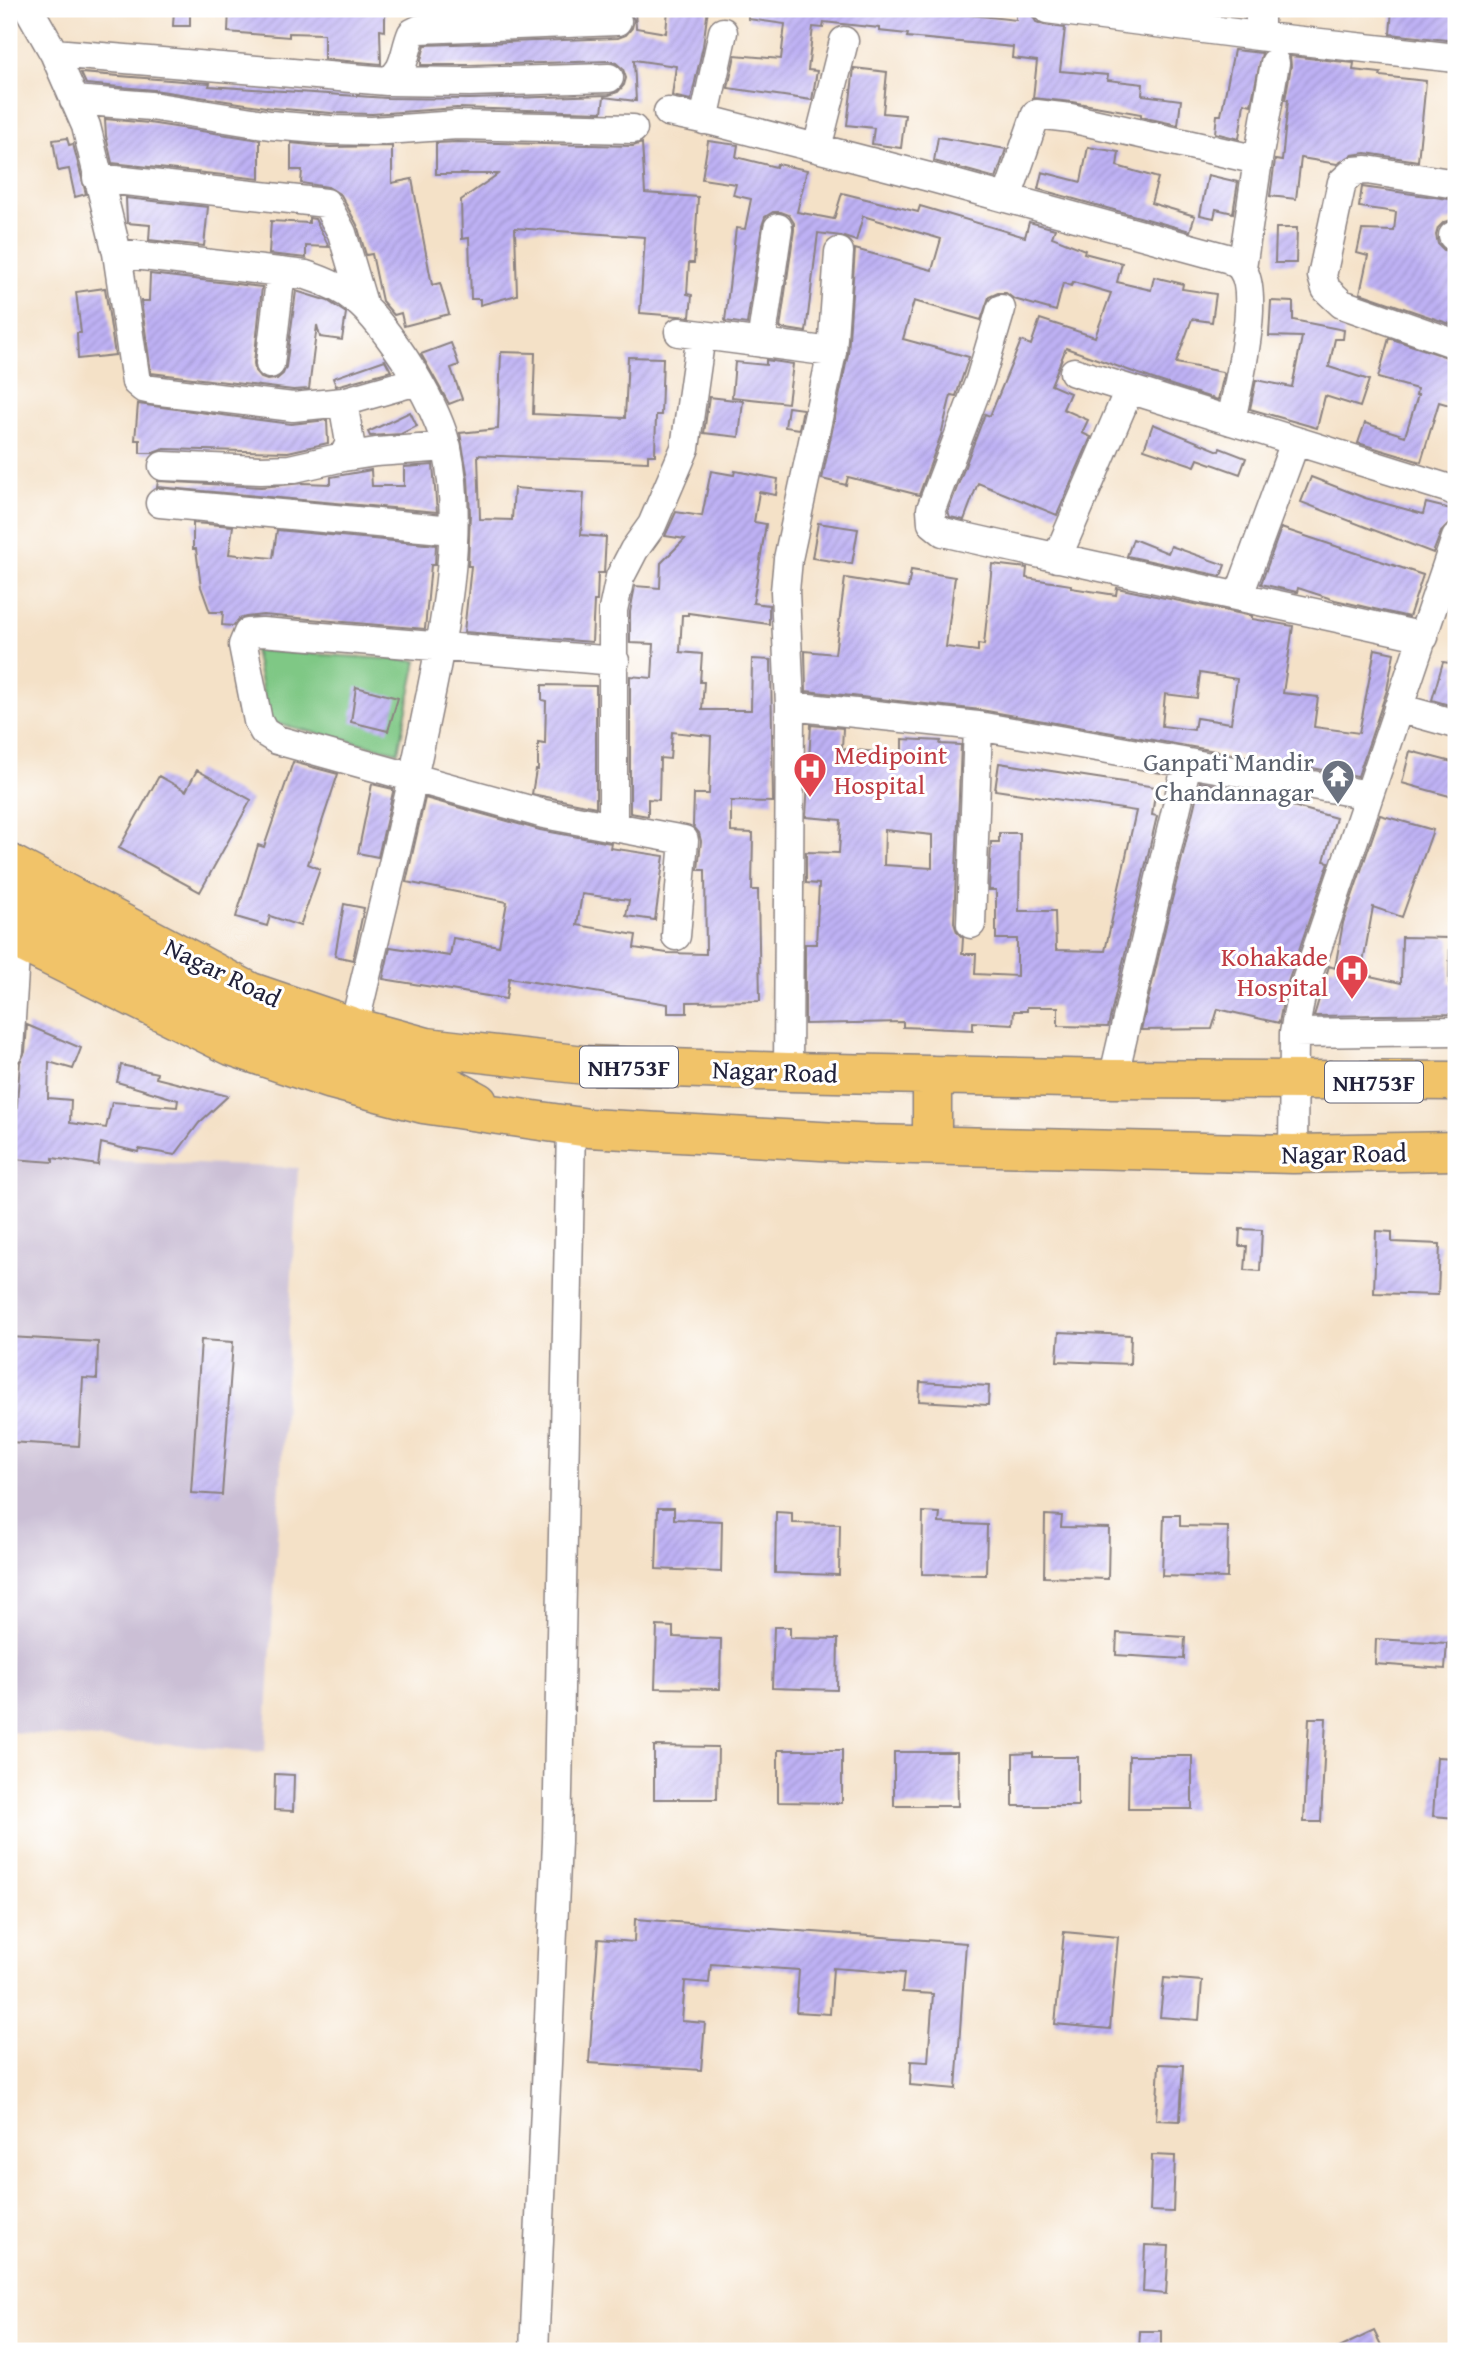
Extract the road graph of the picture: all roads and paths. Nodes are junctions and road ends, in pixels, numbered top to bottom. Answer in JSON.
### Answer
{"nodes":[{"id":1,"x":29,"y":9,"type":"edge"},
{"id":2,"x":1047,"y":9,"type":"edge"},
{"id":3,"x":617,"y":21,"type":"dead end"},
{"id":4,"x":1260,"y":22,"type":"edge"},
{"id":5,"x":723,"y":32,"type":"dead end"},
{"id":6,"x":844,"y":41,"type":"dead end"},
{"id":7,"x":54,"y":53,"type":"junction"},
{"id":8,"x":1456,"y":58,"type":"edge"},
{"id":9,"x":1275,"y":63,"type":"dead end"},
{"id":10,"x":609,"y":78,"type":"dead end"},
{"id":11,"x":387,"y":81,"type":"junction"},
{"id":12,"x":74,"y":100,"type":"junction"},
{"id":13,"x":668,"y":112,"type":"dead end"},
{"id":14,"x":704,"y":120,"type":"junction"},
{"id":15,"x":633,"y":129,"type":"dead end"},
{"id":16,"x":817,"y":148,"type":"junction"},
{"id":17,"x":1258,"y":160,"type":"junction"},
{"id":18,"x":97,"y":178,"type":"junction"},
{"id":19,"x":1456,"y":184,"type":"edge"},
{"id":20,"x":1007,"y":198,"type":"junction"},
{"id":21,"x":778,"y":228,"type":"dead end"},
{"id":22,"x":839,"y":252,"type":"dead end"},
{"id":23,"x":117,"y":253,"type":"junction"},
{"id":24,"x":1242,"y":268,"type":"junction"},
{"id":25,"x":281,"y":272,"type":"junction"},
{"id":26,"x":364,"y":307,"type":"junction"},
{"id":27,"x":1001,"y":309,"type":"dead end"},
{"id":28,"x":761,"y":343,"type":"junction"},
{"id":29,"x":1456,"y":344,"type":"edge"},
{"id":30,"x":832,"y":352,"type":"junction"},
{"id":31,"x":270,"y":364,"type":"dead end"},
{"id":32,"x":1074,"y":372,"type":"dead end"},
{"id":33,"x":417,"y":381,"type":"junction"},
{"id":34,"x":1129,"y":390,"type":"junction"},
{"id":35,"x":343,"y":402,"type":"junction"},
{"id":36,"x":1231,"y":421,"type":"junction"},
{"id":37,"x":1295,"y":442,"type":"junction"},
{"id":38,"x":447,"y":447,"type":"junction"},
{"id":39,"x":343,"y":457,"type":"junction"},
{"id":40,"x":163,"y":466,"type":"dead end"},
{"id":41,"x":1456,"y":492,"type":"edge"},
{"id":42,"x":160,"y":503,"type":"dead end"},
{"id":43,"x":453,"y":530,"type":"junction"},
{"id":44,"x":1456,"y":538,"type":"edge"},
{"id":45,"x":1057,"y":558,"type":"junction"},
{"id":46,"x":1239,"y":595,"type":"junction"},
{"id":47,"x":1424,"y":637,"type":"junction"},
{"id":48,"x":441,"y":647,"type":"junction"},
{"id":49,"x":615,"y":661,"type":"junction"},
{"id":50,"x":789,"y":706,"type":"junction"},
{"id":51,"x":1398,"y":708,"type":"junction"},
{"id":52,"x":1456,"y":724,"type":"edge"},
{"id":53,"x":978,"y":726,"type":"junction"},
{"id":54,"x":1187,"y":763,"type":"junction"},
{"id":55,"x":414,"y":778,"type":"junction"},
{"id":56,"x":1369,"y":795,"type":"junction"},
{"id":57,"x":613,"y":827,"type":"junction"},
{"id":58,"x":9,"y":863,"type":"edge"},
{"id":59,"x":9,"y":901,"type":"edge"},
{"id":60,"x":971,"y":924,"type":"dead end"},
{"id":61,"x":676,"y":936,"type":"dead end"},
{"id":62,"x":12,"y":938,"type":"edge"},
{"id":63,"x":354,"y":1027,"type":"junction"},
{"id":64,"x":1456,"y":1031,"type":"edge"},
{"id":65,"x":1294,"y":1033,"type":"junction"},
{"id":66,"x":9,"y":1050,"type":"edge"},
{"id":67,"x":788,"y":1072,"type":"junction"},
{"id":68,"x":932,"y":1075,"type":"junction"},
{"id":69,"x":1113,"y":1079,"type":"junction"},
{"id":70,"x":1292,"y":1081,"type":"junction"},
{"id":71,"x":1456,"y":1081,"type":"edge"},
{"id":72,"x":495,"y":1114,"type":"junction"},
{"id":73,"x":572,"y":1125,"type":"junction"},
{"id":74,"x":932,"y":1145,"type":"junction"},
{"id":75,"x":1456,"y":1151,"type":"edge"},
{"id":76,"x":1293,"y":1154,"type":"junction"},
{"id":77,"x":534,"y":2351,"type":"edge"}],
"edges":[{"from":1,"to":7,"type":"street"},
{"from":2,"to":4,"type":"street"},
{"from":3,"to":11,"type":"street"},
{"from":4,"to":8,"type":"street"},
{"from":5,"to":14,"type":"street"},
{"from":6,"to":16,"type":"street"},
{"from":7,"to":11,"type":"street"},
{"from":7,"to":12,"type":"street"},
{"from":9,"to":17,"type":"street"},
{"from":10,"to":11,"type":"street"},
{"from":12,"to":15,"type":"street"},
{"from":12,"to":18,"type":"street"},
{"from":13,"to":14,"type":"street"},
{"from":14,"to":16,"type":"street"},
{"from":16,"to":20,"type":"street"},
{"from":17,"to":20,"type":"street"},
{"from":17,"to":24,"type":"street"},
{"from":18,"to":23,"type":"street"},
{"from":18,"to":26,"type":"street"},
{"from":19,"to":29,"type":"street"},
{"from":20,"to":24,"type":"street"},
{"from":21,"to":28,"type":"street"},
{"from":22,"to":30,"type":"street"},
{"from":23,"to":25,"type":"street"},
{"from":23,"to":35,"type":"street"},
{"from":24,"to":36,"type":"street"},
{"from":25,"to":26,"type":"street"},
{"from":25,"to":31,"type":"street"},
{"from":26,"to":33,"type":"street"},
{"from":27,"to":45,"type":"street"},
{"from":28,"to":30,"type":"street"},
{"from":28,"to":49,"type":"street"},
{"from":30,"to":50,"type":"street"},
{"from":32,"to":34,"type":"street"},
{"from":33,"to":35,"type":"street"},
{"from":33,"to":38,"type":"street"},
{"from":34,"to":36,"type":"street"},
{"from":34,"to":45,"type":"street"},
{"from":35,"to":39,"type":"street"},
{"from":36,"to":37,"type":"street"},
{"from":37,"to":41,"type":"street"},
{"from":37,"to":46,"type":"street"},
{"from":38,"to":39,"type":"street"},
{"from":38,"to":43,"type":"street"},
{"from":39,"to":40,"type":"street"},
{"from":42,"to":43,"type":"street"},
{"from":43,"to":48,"type":"street"},
{"from":44,"to":47,"type":"street"},
{"from":45,"to":46,"type":"street"},
{"from":46,"to":47,"type":"street"},
{"from":47,"to":51,"type":"street"},
{"from":48,"to":49,"type":"street"},
{"from":48,"to":55,"type":"street"},
{"from":48,"to":55,"type":"street"},
{"from":49,"to":57,"type":"street"},
{"from":50,"to":53,"type":"street"},
{"from":50,"to":67,"type":"street"},
{"from":51,"to":52,"type":"street"},
{"from":51,"to":56,"type":"street"},
{"from":53,"to":54,"type":"street"},
{"from":53,"to":60,"type":"street"},
{"from":54,"to":56,"type":"street"},
{"from":54,"to":69,"type":"street"},
{"from":55,"to":57,"type":"street"},
{"from":55,"to":63,"type":"street"},
{"from":56,"to":65,"type":"street"},
{"from":57,"to":61,"type":"street"},
{"from":58,"to":63,"type":"highway","name":"Nagar Road","number":"NH753F"},
{"from":59,"to":72,"type":"highway"},
{"from":62,"to":66,"type":"street"},
{"from":62,"to":72,"type":"highway","name":"Nagar Road","number":"NH753F"},
{"from":63,"to":67,"type":"highway","name":"Nagar Road","number":"NH753F"},
{"from":64,"to":65,"type":"street"},
{"from":65,"to":70,"type":"street"},
{"from":67,"to":68,"type":"highway","name":"Nagar Road","number":"NH753F"},
{"from":68,"to":69,"type":"highway","name":"Nagar Road","number":"NH753F"},
{"from":68,"to":74,"type":"highway"},
{"from":69,"to":70,"type":"highway","name":"Nagar Road","number":"NH753F"},
{"from":70,"to":71,"type":"highway","name":"Nagar Road","number":"NH753F"},
{"from":70,"to":76,"type":"street"},
{"from":72,"to":73,"type":"highway","name":"Nagar Road","number":"NH753F"},
{"from":73,"to":74,"type":"highway","name":"Nagar Road","number":"NH753F"},
{"from":73,"to":77,"type":"street"},
{"from":74,"to":76,"type":"highway","name":"Nagar Road","number":"NH753F"},
{"from":75,"to":76,"type":"highway","name":"Nagar Road","number":"NH753F"}]}
